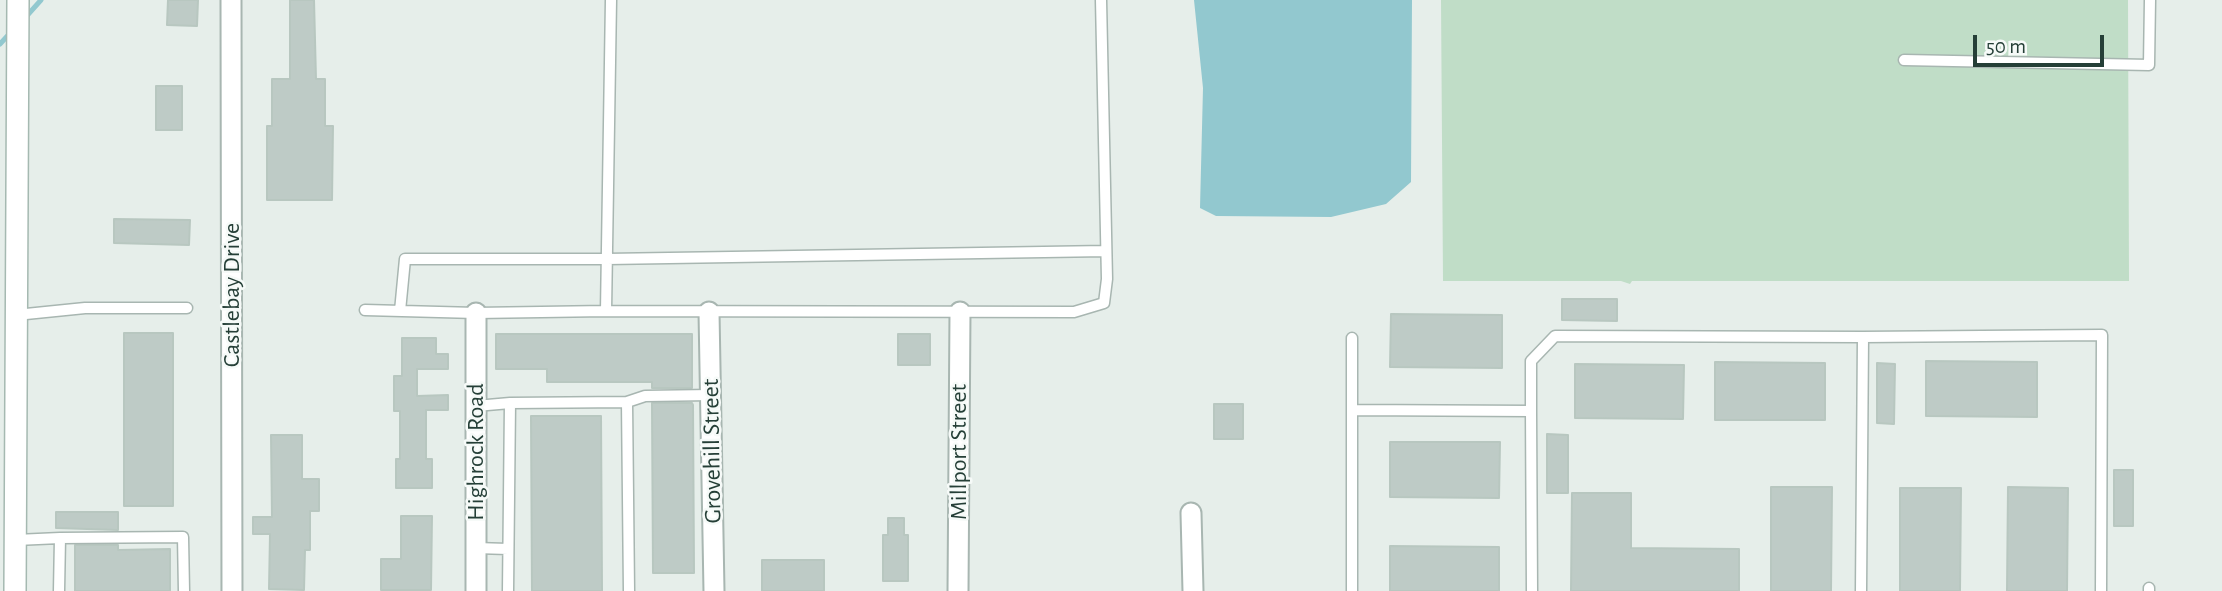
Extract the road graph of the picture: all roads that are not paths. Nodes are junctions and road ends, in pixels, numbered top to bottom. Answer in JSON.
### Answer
{"nodes":[{"id":1,"x":18,"y":0,"type":"edge"},
{"id":2,"x":231,"y":0,"type":"edge"},
{"id":3,"x":611,"y":0,"type":"edge"},
{"id":4,"x":1101,"y":0,"type":"edge"},
{"id":5,"x":2150,"y":0,"type":"edge"},
{"id":6,"x":1904,"y":60,"type":"dead end"},
{"id":7,"x":1106,"y":251,"type":"junction"},
{"id":8,"x":607,"y":259,"type":"junction"},
{"id":9,"x":187,"y":308,"type":"dead end"},
{"id":10,"x":365,"y":310,"type":"dead end"},
{"id":11,"x":400,"y":311,"type":"junction"},
{"id":12,"x":606,"y":312,"type":"junction"},
{"id":13,"x":709,"y":312,"type":"junction"},
{"id":14,"x":960,"y":312,"type":"junction"},
{"id":15,"x":476,"y":313,"type":"junction"},
{"id":16,"x":8,"y":315,"type":"edge"},
{"id":17,"x":1863,"y":337,"type":"junction"},
{"id":18,"x":1352,"y":338,"type":"dead end"},
{"id":19,"x":712,"y":395,"type":"junction"},
{"id":20,"x":627,"y":402,"type":"junction"},
{"id":21,"x":510,"y":403,"type":"junction"},
{"id":22,"x":476,"y":406,"type":"junction"},
{"id":23,"x":1352,"y":411,"type":"junction"},
{"id":24,"x":1531,"y":411,"type":"junction"},
{"id":25,"x":1191,"y":513,"type":"dead end"},
{"id":26,"x":10,"y":527,"type":"edge"},
{"id":27,"x":60,"y":538,"type":"junction"},
{"id":28,"x":476,"y":548,"type":"junction"},
{"id":29,"x":508,"y":549,"type":"junction"},
{"id":30,"x":15,"y":591,"type":"edge"},
{"id":31,"x":59,"y":591,"type":"edge"},
{"id":32,"x":184,"y":591,"type":"edge"},
{"id":33,"x":232,"y":591,"type":"edge"},
{"id":34,"x":476,"y":591,"type":"edge"},
{"id":35,"x":508,"y":591,"type":"edge"},
{"id":36,"x":629,"y":591,"type":"edge"},
{"id":37,"x":714,"y":591,"type":"edge"},
{"id":38,"x":958,"y":591,"type":"edge"},
{"id":39,"x":1193,"y":591,"type":"edge"},
{"id":40,"x":1352,"y":591,"type":"edge"},
{"id":41,"x":1532,"y":591,"type":"edge"},
{"id":42,"x":1861,"y":591,"type":"edge"},
{"id":43,"x":2101,"y":591,"type":"edge"}],
"edges":[{"from":1,"to":16,"type":"main road"},
{"from":2,"to":33,"type":"street","name":"Castlebay Drive"},
{"from":3,"to":8,"type":"lane"},
{"from":4,"to":7,"type":"lane"},
{"from":5,"to":6,"type":"lane"},
{"from":7,"to":8,"type":"lane"},
{"from":7,"to":14,"type":"lane"},
{"from":8,"to":11,"type":"lane"},
{"from":8,"to":12,"type":"lane"},
{"from":9,"to":16,"type":"lane"},
{"from":10,"to":11,"type":"lane"},
{"from":11,"to":15,"type":"lane"},
{"from":12,"to":13,"type":"lane"},
{"from":12,"to":15,"type":"lane"},
{"from":13,"to":14,"type":"lane"},
{"from":13,"to":19,"type":"street","name":"Grovehill Street"},
{"from":14,"to":38,"type":"street","name":"Millport Street"},
{"from":15,"to":22,"type":"street","name":"Highrock Road"},
{"from":16,"to":26,"type":"main road"},
{"from":17,"to":24,"type":"lane"},
{"from":17,"to":42,"type":"lane"},
{"from":17,"to":43,"type":"lane"},
{"from":18,"to":23,"type":"lane"},
{"from":19,"to":20,"type":"lane"},
{"from":19,"to":37,"type":"street","name":"Grovehill Street"},
{"from":20,"to":21,"type":"lane"},
{"from":20,"to":36,"type":"lane"},
{"from":21,"to":22,"type":"lane"},
{"from":21,"to":29,"type":"lane"},
{"from":22,"to":28,"type":"street","name":"Highrock Road"},
{"from":23,"to":24,"type":"lane"},
{"from":23,"to":40,"type":"lane"},
{"from":24,"to":41,"type":"lane"},
{"from":25,"to":39,"type":"street"},
{"from":26,"to":27,"type":"lane"},
{"from":26,"to":30,"type":"main road"},
{"from":27,"to":31,"type":"lane"},
{"from":27,"to":32,"type":"lane"},
{"from":28,"to":29,"type":"lane"},
{"from":28,"to":34,"type":"street","name":"Highrock Road"},
{"from":29,"to":35,"type":"lane"}]}
